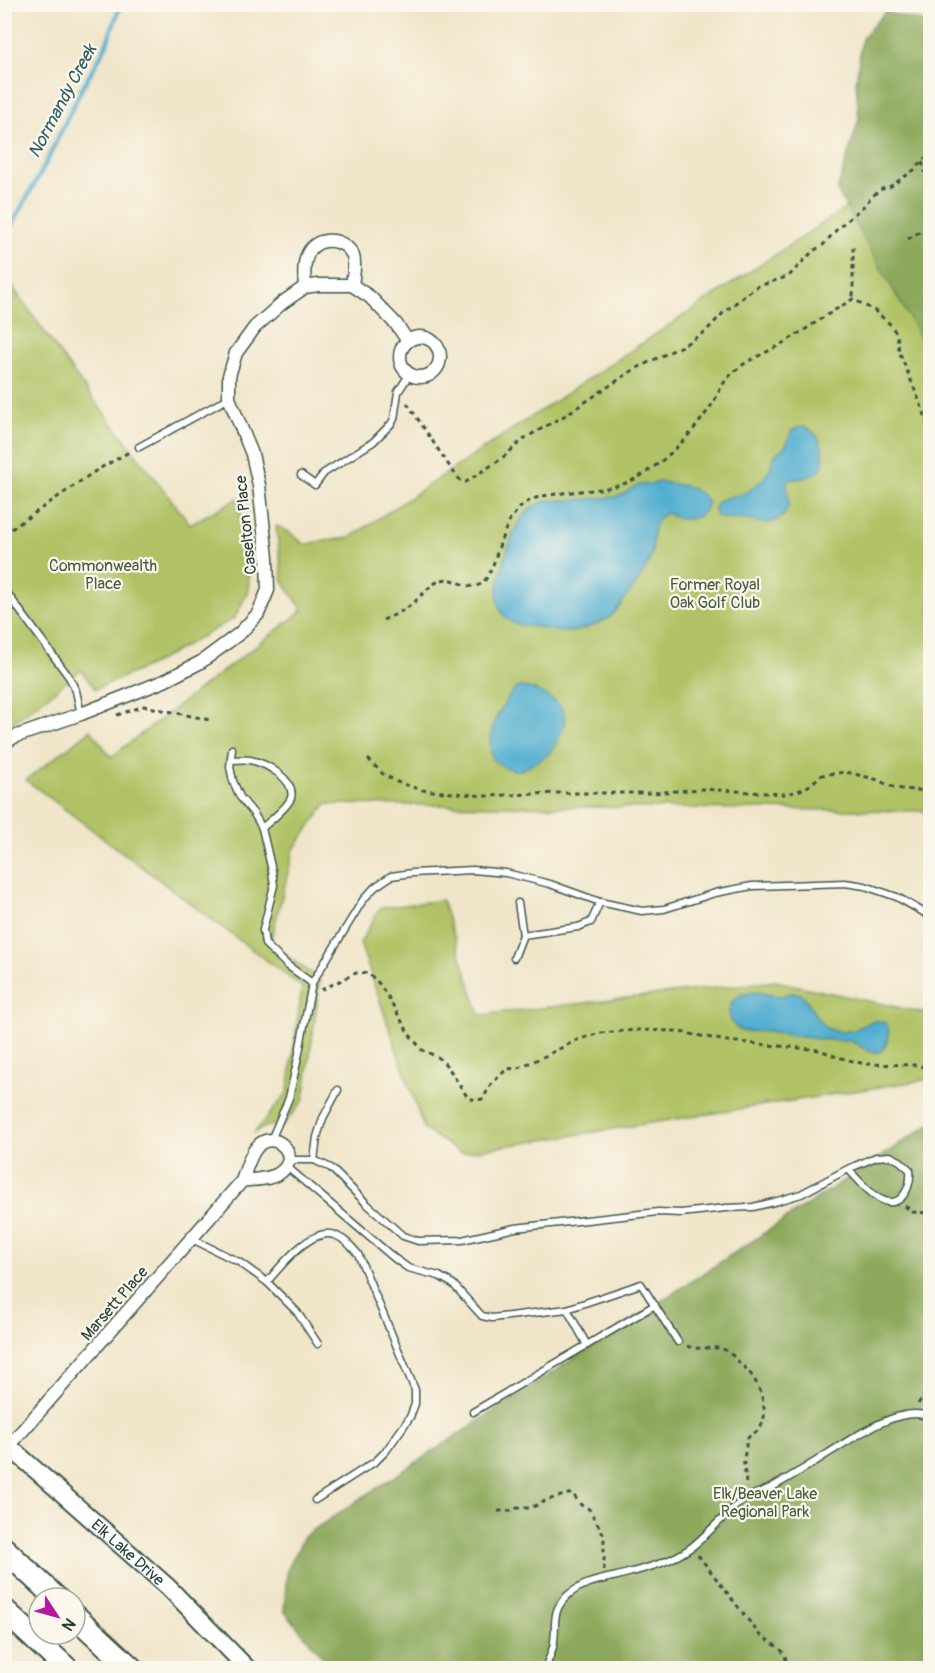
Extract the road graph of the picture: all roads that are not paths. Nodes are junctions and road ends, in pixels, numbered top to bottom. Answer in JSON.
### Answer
{"nodes":[{"id":1,"x":352,"y":285,"type":"junction"},
{"id":2,"x":305,"y":287,"type":"junction"},
{"id":3,"x":408,"y":341,"type":"junction"},
{"id":4,"x":409,"y":375,"type":"junction"},
{"id":5,"x":229,"y":398,"type":"junction"},
{"id":6,"x":139,"y":447,"type":"road end"},
{"id":7,"x":302,"y":475,"type":"dead end"},
{"id":8,"x":4,"y":589,"type":"edge"},
{"id":9,"x":81,"y":714,"type":"junction"},
{"id":10,"x":4,"y":743,"type":"edge"},
{"id":11,"x":232,"y":749,"type":"dead end"},
{"id":12,"x":231,"y":760,"type":"junction"},
{"id":13,"x":262,"y":828,"type":"junction"},
{"id":14,"x":600,"y":902,"type":"junction"},
{"id":15,"x":518,"y":903,"type":"dead end"},
{"id":16,"x":930,"y":916,"type":"edge"},
{"id":17,"x":523,"y":934,"type":"junction"},
{"id":18,"x":514,"y":958,"type":"dead end"},
{"id":19,"x":312,"y":983,"type":"junction"},
{"id":20,"x":338,"y":1090,"type":"dead end"},
{"id":21,"x":271,"y":1140,"type":"junction"},
{"id":22,"x":314,"y":1160,"type":"junction"},
{"id":23,"x":288,"y":1163,"type":"junction"},
{"id":24,"x":848,"y":1169,"type":"junction"},
{"id":25,"x":242,"y":1181,"type":"junction"},
{"id":26,"x":192,"y":1239,"type":"junction"},
{"id":27,"x":267,"y":1282,"type":"junction"},
{"id":28,"x":655,"y":1305,"type":"junction"},
{"id":29,"x":567,"y":1309,"type":"junction"},
{"id":30,"x":678,"y":1342,"type":"road end"},
{"id":31,"x":318,"y":1344,"type":"dead end"},
{"id":32,"x":587,"y":1345,"type":"junction"},
{"id":33,"x":473,"y":1412,"type":"dead end"},
{"id":34,"x":930,"y":1417,"type":"edge"},
{"id":35,"x":7,"y":1444,"type":"edge"},
{"id":36,"x":315,"y":1500,"type":"dead end"},
{"id":37,"x":4,"y":1549,"type":"edge"},
{"id":38,"x":43,"y":1586,"type":"edge"},
{"id":39,"x":4,"y":1610,"type":"edge"},
{"id":40,"x":87,"y":1627,"type":"edge"},
{"id":41,"x":66,"y":1668,"type":"edge"},
{"id":42,"x":131,"y":1668,"type":"edge"},
{"id":43,"x":247,"y":1668,"type":"edge"},
{"id":44,"x":545,"y":1668,"type":"edge"}],
"edges":[{"from":1,"to":2,"type":"street"},
{"from":1,"to":2,"type":"street"},
{"from":1,"to":3,"type":"street"},
{"from":2,"to":5,"type":"street","name":"Caselton Place"},
{"from":3,"to":4,"type":"street"},
{"from":3,"to":4,"type":"street"},
{"from":4,"to":7,"type":"lane"},
{"from":5,"to":6,"type":"lane"},
{"from":5,"to":9,"type":"street","name":"Caselton Place"},
{"from":8,"to":9,"type":"lane"},
{"from":9,"to":10,"type":"street","name":"Caselton Place"},
{"from":11,"to":12,"type":"lane"},
{"from":12,"to":13,"type":"lane"},
{"from":12,"to":13,"type":"lane"},
{"from":13,"to":19,"type":"lane"},
{"from":14,"to":16,"type":"lane"},
{"from":14,"to":17,"type":"lane"},
{"from":14,"to":19,"type":"lane"},
{"from":15,"to":17,"type":"lane"},
{"from":17,"to":18,"type":"lane"},
{"from":19,"to":21,"type":"lane"},
{"from":20,"to":22,"type":"lane"},
{"from":21,"to":23,"type":"street"},
{"from":21,"to":25,"type":"street","name":"Marsett Place"},
{"from":22,"to":23,"type":"lane"},
{"from":22,"to":24,"type":"lane"},
{"from":23,"to":25,"type":"street"},
{"from":23,"to":29,"type":"lane"},
{"from":24,"to":24,"type":"lane"},
{"from":25,"to":26,"type":"street","name":"Marsett Place"},
{"from":26,"to":27,"type":"lane"},
{"from":26,"to":35,"type":"street","name":"Marsett Place"},
{"from":27,"to":31,"type":"lane"},
{"from":27,"to":36,"type":"lane"},
{"from":28,"to":29,"type":"lane"},
{"from":28,"to":30,"type":"lane"},
{"from":28,"to":32,"type":"lane"},
{"from":29,"to":32,"type":"lane"},
{"from":32,"to":33,"type":"lane"},
{"from":34,"to":44,"type":"lane"},
{"from":35,"to":43,"type":"street","name":"Elk Lake Drive"},
{"from":37,"to":38,"type":"highway"},
{"from":39,"to":41,"type":"highway"},
{"from":40,"to":42,"type":"highway"}]}
